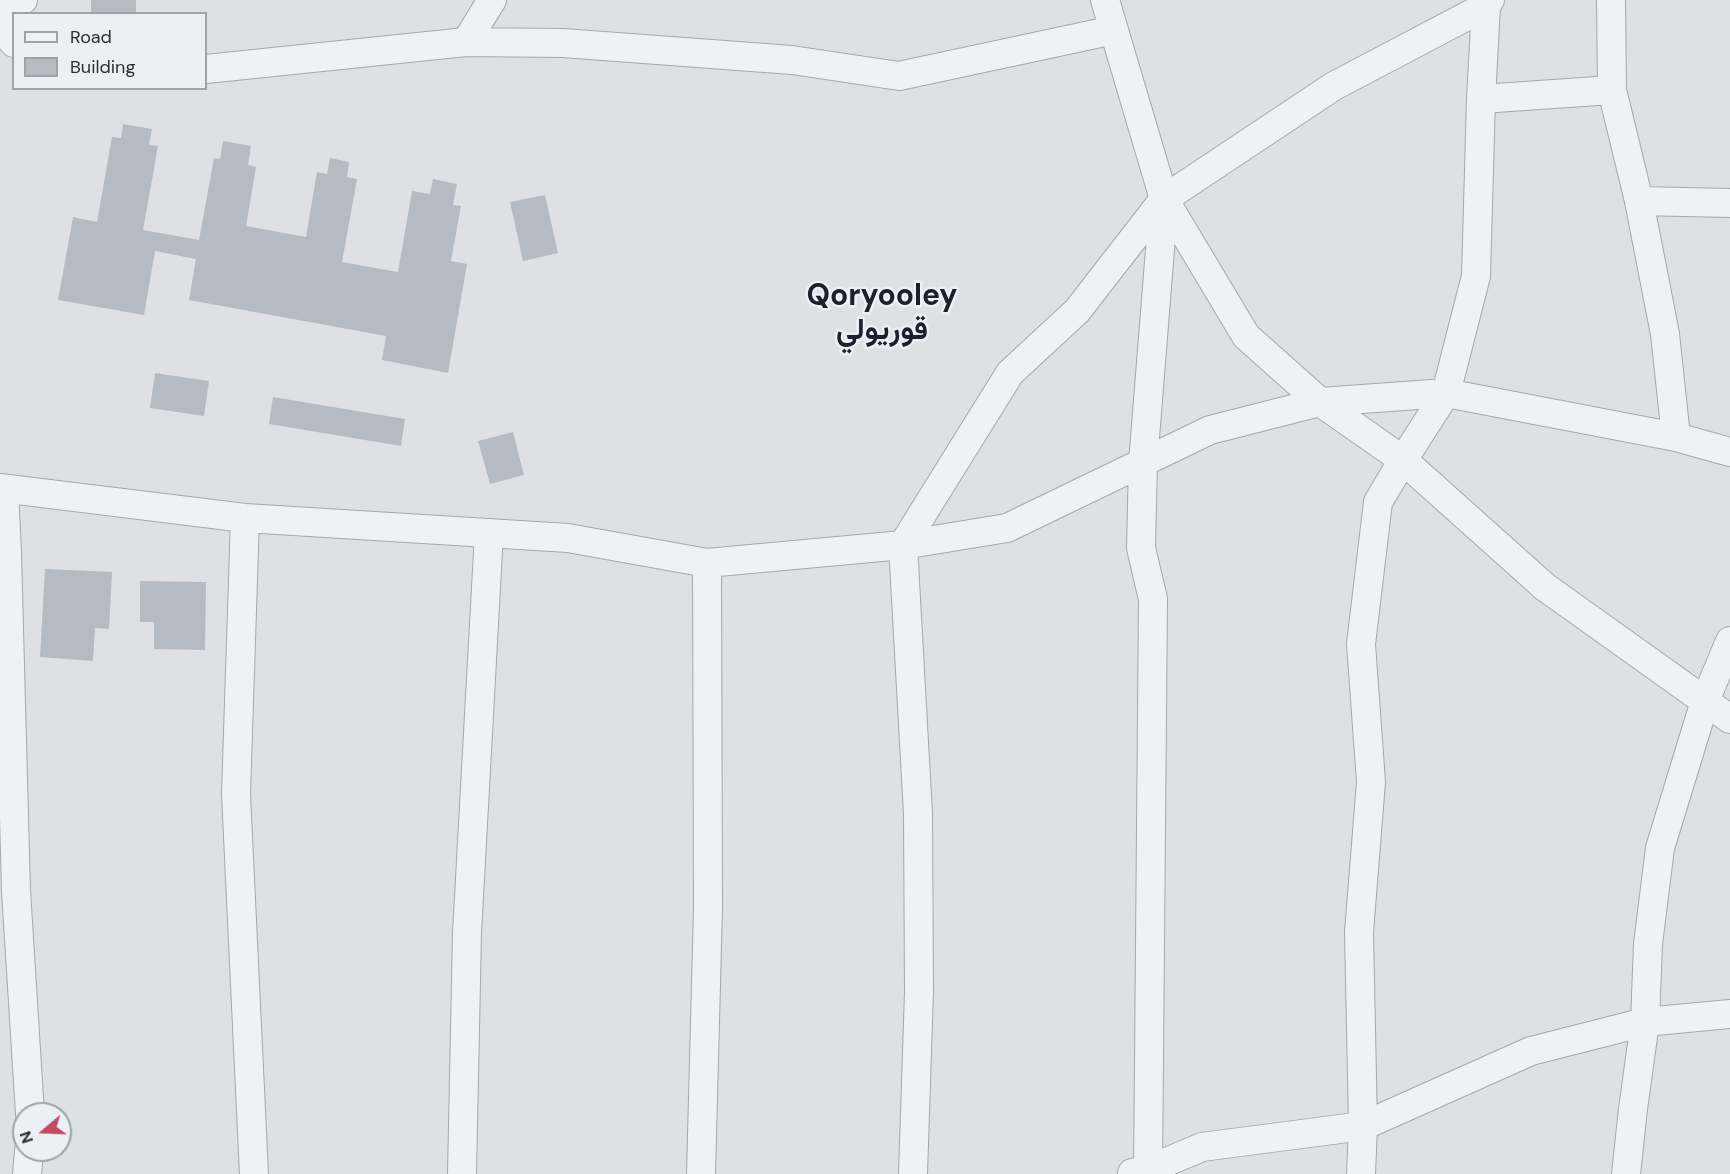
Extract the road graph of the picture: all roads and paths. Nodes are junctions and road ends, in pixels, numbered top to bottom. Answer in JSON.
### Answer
{"nodes":[{"id":1,"x":23,"y":0,"type":"edge"},
{"id":2,"x":492,"y":0,"type":"edge"},
{"id":3,"x":1105,"y":0,"type":"edge"},
{"id":4,"x":1611,"y":0,"type":"edge"},
{"id":5,"x":1488,"y":3,"type":"edge"},
{"id":6,"x":0,"y":17,"type":"edge"},
{"id":7,"x":0,"y":26,"type":"edge"},
{"id":8,"x":1114,"y":30,"type":"junction"},
{"id":9,"x":12,"y":41,"type":"edge"},
{"id":10,"x":466,"y":42,"type":"junction"},
{"id":11,"x":207,"y":69,"type":"edge"},
{"id":12,"x":1612,"y":90,"type":"junction"},
{"id":13,"x":1481,"y":99,"type":"junction"},
{"id":14,"x":1164,"y":199,"type":"junction"},
{"id":15,"x":1639,"y":201,"type":"junction"},
{"id":16,"x":1730,"y":203,"type":"edge"},
{"id":17,"x":1446,"y":393,"type":"junction"},
{"id":18,"x":1320,"y":402,"type":"junction"},
{"id":19,"x":1676,"y":437,"type":"junction"},
{"id":20,"x":1730,"y":452,"type":"edge"},
{"id":21,"x":1403,"y":460,"type":"junction"},
{"id":22,"x":1143,"y":463,"type":"junction"},
{"id":23,"x":2,"y":488,"type":"edge"},
{"id":24,"x":245,"y":518,"type":"junction"},
{"id":25,"x":489,"y":532,"type":"junction"},
{"id":26,"x":903,"y":545,"type":"junction"},
{"id":27,"x":707,"y":563,"type":"junction"},
{"id":28,"x":1730,"y":641,"type":"edge"},
{"id":29,"x":1705,"y":701,"type":"junction"},
{"id":30,"x":1730,"y":718,"type":"edge"},
{"id":31,"x":8,"y":892,"type":"edge"},
{"id":32,"x":1730,"y":1014,"type":"edge"},
{"id":33,"x":1645,"y":1022,"type":"junction"},
{"id":34,"x":29,"y":1102,"type":"edge"},
{"id":35,"x":1363,"y":1126,"type":"junction"},
{"id":36,"x":1142,"y":1173,"type":"edge"},
{"id":37,"x":254,"y":1174,"type":"edge"},
{"id":38,"x":462,"y":1174,"type":"edge"},
{"id":39,"x":701,"y":1174,"type":"edge"},
{"id":40,"x":914,"y":1174,"type":"edge"},
{"id":41,"x":1361,"y":1174,"type":"edge"},
{"id":42,"x":1626,"y":1174,"type":"edge"}],
"edges":[{"from":1,"to":6,"type":"street"},
{"from":2,"to":10,"type":"street"},
{"from":3,"to":8,"type":"street"},
{"from":4,"to":12,"type":"street"},
{"from":5,"to":13,"type":"street"},
{"from":5,"to":14,"type":"street"},
{"from":7,"to":9,"type":"street"},
{"from":8,"to":10,"type":"street"},
{"from":8,"to":14,"type":"street"},
{"from":10,"to":11,"type":"street"},
{"from":12,"to":13,"type":"street"},
{"from":12,"to":15,"type":"street"},
{"from":13,"to":17,"type":"street"},
{"from":14,"to":18,"type":"street"},
{"from":14,"to":22,"type":"street"},
{"from":14,"to":26,"type":"street"},
{"from":15,"to":16,"type":"street"},
{"from":15,"to":19,"type":"street"},
{"from":17,"to":18,"type":"street"},
{"from":17,"to":19,"type":"street"},
{"from":17,"to":21,"type":"street"},
{"from":18,"to":21,"type":"street"},
{"from":18,"to":22,"type":"street"},
{"from":19,"to":20,"type":"street"},
{"from":21,"to":29,"type":"street"},
{"from":21,"to":35,"type":"street"},
{"from":22,"to":26,"type":"street"},
{"from":22,"to":36,"type":"street"},
{"from":23,"to":24,"type":"street"},
{"from":23,"to":31,"type":"street"},
{"from":24,"to":25,"type":"street"},
{"from":24,"to":37,"type":"street"},
{"from":25,"to":27,"type":"street"},
{"from":25,"to":38,"type":"street"},
{"from":26,"to":27,"type":"street"},
{"from":26,"to":40,"type":"street"},
{"from":27,"to":39,"type":"street"},
{"from":28,"to":29,"type":"street"},
{"from":29,"to":30,"type":"street"},
{"from":29,"to":33,"type":"street"},
{"from":31,"to":34,"type":"street"},
{"from":32,"to":33,"type":"street"},
{"from":33,"to":35,"type":"street"},
{"from":33,"to":42,"type":"street"},
{"from":35,"to":36,"type":"street"},
{"from":35,"to":41,"type":"street"}]}
